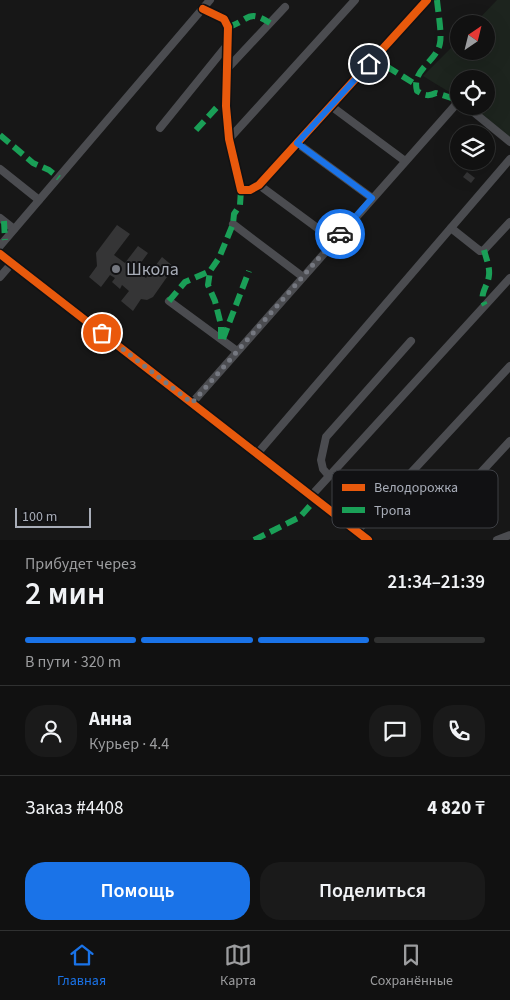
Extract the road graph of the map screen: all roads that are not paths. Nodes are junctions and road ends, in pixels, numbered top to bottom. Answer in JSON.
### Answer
{"nodes":[{"id":1,"x":210,"y":0,"type":"edge"},
{"id":2,"x":355,"y":0,"type":"edge"},
{"id":3,"x":427,"y":0,"type":"edge"},
{"id":4,"x":285,"y":7,"type":"dead end"},
{"id":5,"x":203,"y":9,"type":"junction"},
{"id":6,"x":228,"y":44,"type":"junction"},
{"id":7,"x":226,"y":70,"type":"junction"},
{"id":8,"x":331,"y":106,"type":"junction"},
{"id":9,"x":450,"y":111,"type":"edge"},
{"id":10,"x":477,"y":115,"type":"edge"},
{"id":11,"x":160,"y":128,"type":"dead end"},
{"id":12,"x":229,"y":139,"type":"junction"},
{"id":13,"x":510,"y":142,"type":"edge"},
{"id":14,"x":297,"y":143,"type":"junction"},
{"id":15,"x":510,"y":158,"type":"edge"},
{"id":16,"x":405,"y":160,"type":"junction"},
{"id":17,"x":0,"y":169,"type":"edge"},
{"id":18,"x":258,"y":185,"type":"junction"},
{"id":19,"x":372,"y":198,"type":"junction"},
{"id":20,"x":39,"y":200,"type":"junction"},
{"id":21,"x":0,"y":218,"type":"edge"},
{"id":22,"x":510,"y":222,"type":"edge"},
{"id":23,"x":233,"y":224,"type":"dead end"},
{"id":24,"x":450,"y":228,"type":"junction"},
{"id":25,"x":14,"y":229,"type":"junction"},
{"id":26,"x":335,"y":241,"type":"junction"},
{"id":27,"x":0,"y":246,"type":"edge"},
{"id":28,"x":0,"y":254,"type":"edge"},
{"id":29,"x":12,"y":263,"type":"junction"},
{"id":30,"x":0,"y":277,"type":"edge"},
{"id":31,"x":303,"y":277,"type":"junction"},
{"id":32,"x":510,"y":278,"type":"edge"},
{"id":33,"x":169,"y":301,"type":"dead end"},
{"id":34,"x":411,"y":341,"type":"dead end"},
{"id":35,"x":237,"y":351,"type":"junction"},
{"id":36,"x":510,"y":366,"type":"edge"},
{"id":37,"x":192,"y":403,"type":"junction"},
{"id":38,"x":510,"y":441,"type":"edge"},
{"id":39,"x":257,"y":454,"type":"junction"},
{"id":40,"x":334,"y":470,"type":"edge"},
{"id":41,"x":414,"y":470,"type":"edge"},
{"id":42,"x":483,"y":470,"type":"edge"},
{"id":43,"x":332,"y":473,"type":"edge"},
{"id":44,"x":329,"y":476,"type":"junction"},
{"id":45,"x":311,"y":496,"type":"junction"},
{"id":46,"x":332,"y":512,"type":"edge"},
{"id":47,"x":352,"y":528,"type":"edge"},
{"id":48,"x":359,"y":528,"type":"edge"},
{"id":49,"x":356,"y":531,"type":"junction"},
{"id":50,"x":510,"y":534,"type":"edge"},
{"id":51,"x":368,"y":540,"type":"edge"},
{"id":52,"x":496,"y":540,"type":"edge"}],
"edges":[{"from":1,"to":5,"type":"street"},
{"from":2,"to":12,"type":"street"},
{"from":3,"to":8,"type":"street"},
{"from":4,"to":7,"type":"street"},
{"from":5,"to":6,"type":"street"},
{"from":5,"to":20,"type":"street"},
{"from":6,"to":7,"type":"street"},
{"from":6,"to":11,"type":"street"},
{"from":7,"to":12,"type":"street"},
{"from":8,"to":14,"type":"street"},
{"from":8,"to":16,"type":"street"},
{"from":9,"to":16,"type":"street"},
{"from":10,"to":13,"type":"street"},
{"from":12,"to":18,"type":"street"},
{"from":14,"to":18,"type":"street"},
{"from":14,"to":19,"type":"street"},
{"from":15,"to":24,"type":"street"},
{"from":16,"to":19,"type":"street"},
{"from":17,"to":20,"type":"street"},
{"from":18,"to":26,"type":"street"},
{"from":19,"to":26,"type":"street"},
{"from":20,"to":25,"type":"street"},
{"from":21,"to":25,"type":"street"},
{"from":22,"to":24,"type":"street"},
{"from":23,"to":31,"type":"street"},
{"from":24,"to":39,"type":"street"},
{"from":25,"to":27,"type":"street"},
{"from":26,"to":31,"type":"street"},
{"from":28,"to":29,"type":"street"},
{"from":29,"to":30,"type":"street"},
{"from":29,"to":37,"type":"street"},
{"from":31,"to":35,"type":"street"},
{"from":32,"to":40,"type":"street"},
{"from":33,"to":35,"type":"street"},
{"from":34,"to":44,"type":"street"},
{"from":35,"to":37,"type":"street"},
{"from":36,"to":41,"type":"street"},
{"from":37,"to":39,"type":"street"},
{"from":38,"to":42,"type":"street"},
{"from":39,"to":45,"type":"street"},
{"from":43,"to":44,"type":"street"},
{"from":44,"to":45,"type":"street"},
{"from":45,"to":46,"type":"street"},
{"from":47,"to":49,"type":"street"},
{"from":48,"to":49,"type":"street"},
{"from":49,"to":51,"type":"street"},
{"from":50,"to":52,"type":"street"}]}
